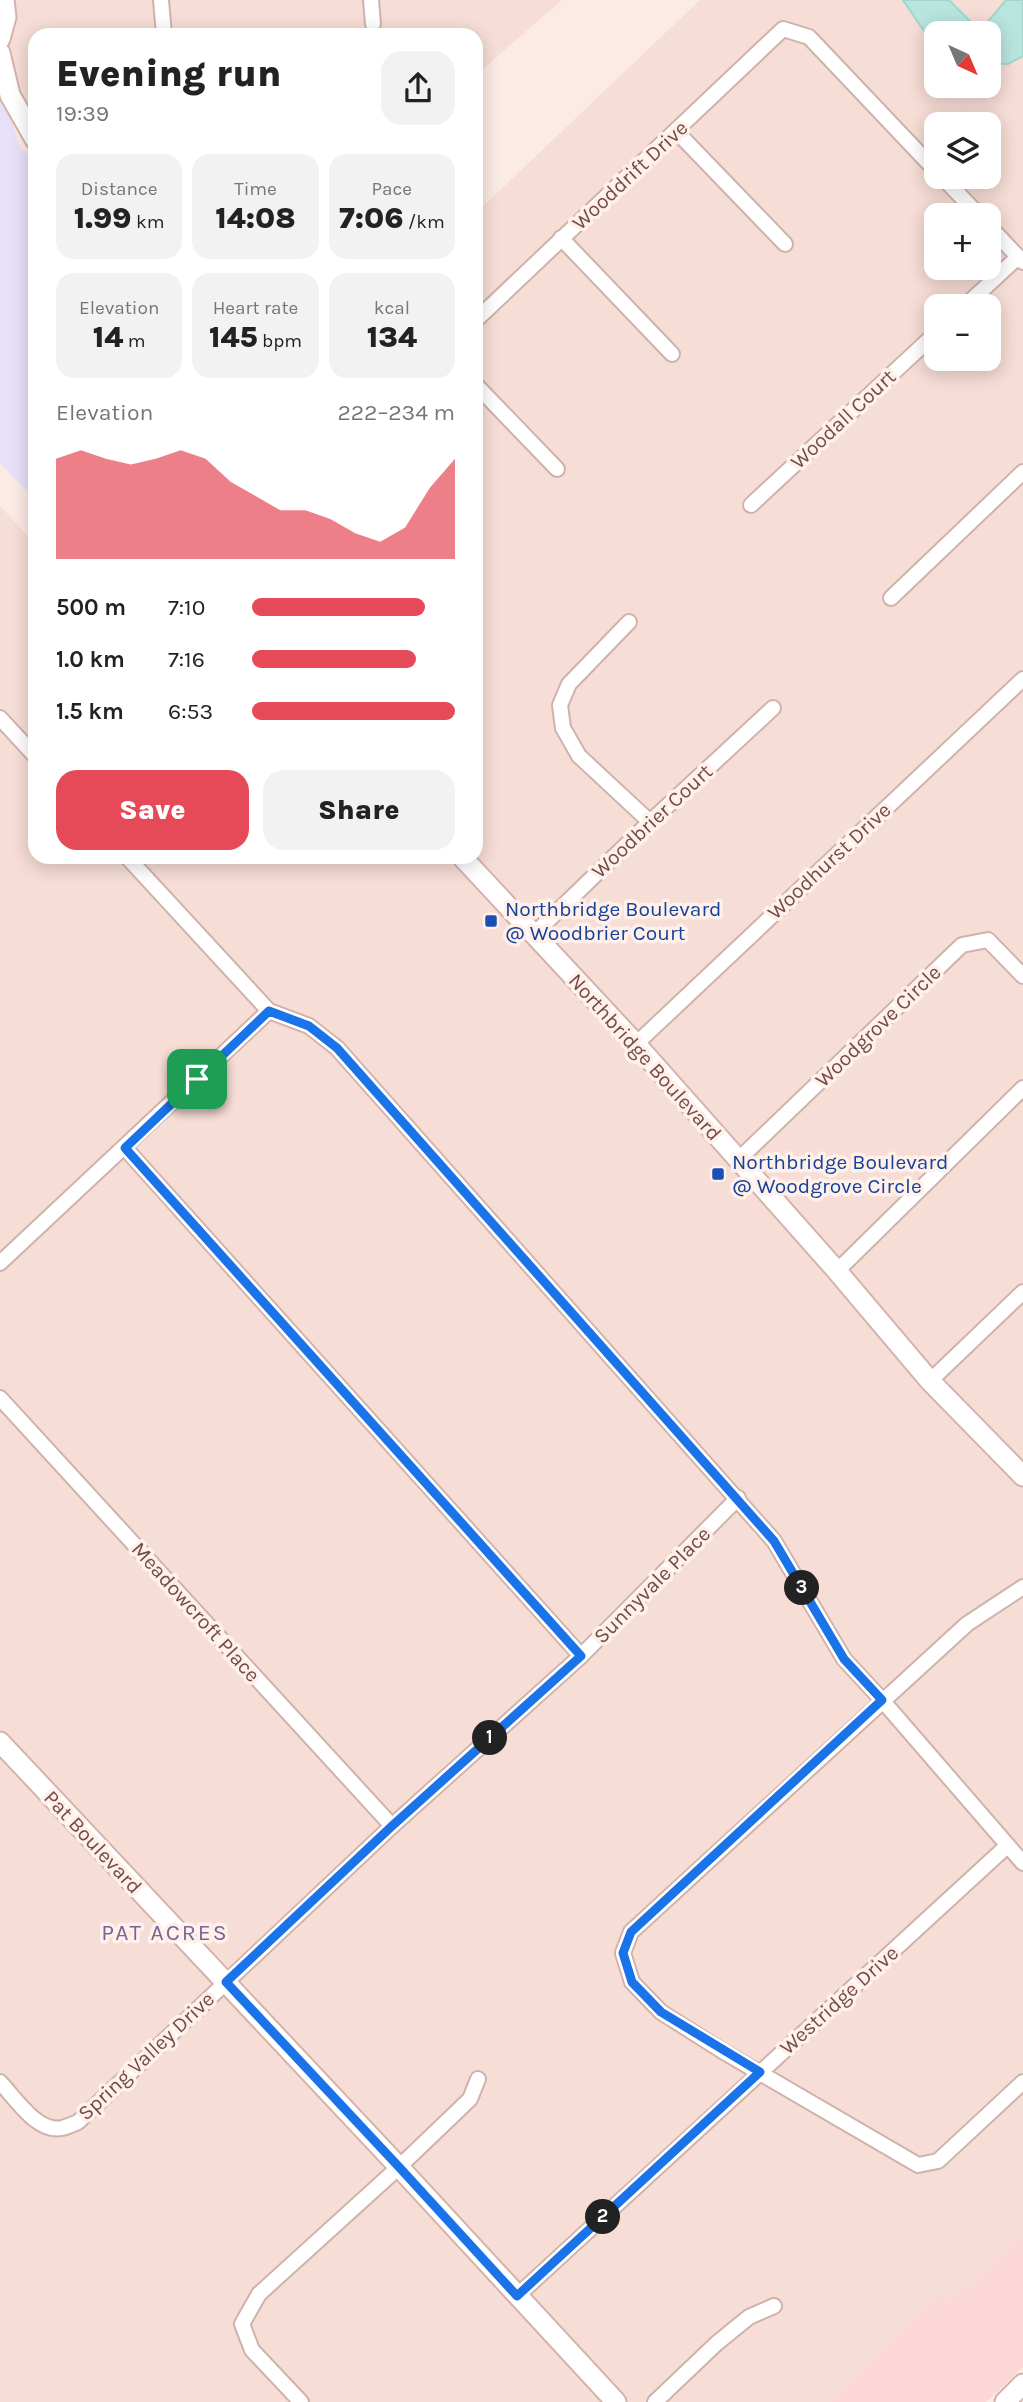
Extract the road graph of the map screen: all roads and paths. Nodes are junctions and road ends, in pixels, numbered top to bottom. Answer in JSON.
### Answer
{"nodes":[{"id":1,"x":4,"y":0,"type":"edge"},
{"id":2,"x":161,"y":0,"type":"edge"},
{"id":3,"x":371,"y":0,"type":"edge"},
{"id":4,"x":373,"y":23,"type":"dead end"},
{"id":5,"x":163,"y":28,"type":"edge"},
{"id":6,"x":0,"y":39,"type":"edge"},
{"id":7,"x":0,"y":53,"type":"edge"},
{"id":8,"x":28,"y":127,"type":"edge"},
{"id":9,"x":677,"y":132,"type":"junction"},
{"id":10,"x":924,"y":157,"type":"edge"},
{"id":11,"x":954,"y":189,"type":"edge"},
{"id":12,"x":967,"y":203,"type":"edge"},
{"id":13,"x":561,"y":238,"type":"junction"},
{"id":14,"x":1001,"y":238,"type":"edge"},
{"id":15,"x":785,"y":244,"type":"dead end"},
{"id":16,"x":1021,"y":259,"type":"edge"},
{"id":17,"x":979,"y":294,"type":"edge"},
{"id":18,"x":483,"y":313,"type":"edge"},
{"id":19,"x":924,"y":344,"type":"edge"},
{"id":20,"x":672,"y":354,"type":"dead end"},
{"id":21,"x":483,"y":393,"type":"edge"},
{"id":22,"x":558,"y":469,"type":"dead end"},
{"id":23,"x":1023,"y":472,"type":"edge"},
{"id":24,"x":751,"y":505,"type":"dead end"},
{"id":25,"x":891,"y":598,"type":"dead end"},
{"id":26,"x":629,"y":622,"type":"dead end"},
{"id":27,"x":1023,"y":678,"type":"edge"},
{"id":28,"x":773,"y":708,"type":"dead end"},
{"id":29,"x":0,"y":718,"type":"edge"},
{"id":30,"x":28,"y":748,"type":"edge"},
{"id":31,"x":650,"y":822,"type":"junction"},
{"id":32,"x":134,"y":864,"type":"edge"},
{"id":33,"x":468,"y":864,"type":"edge"},
{"id":34,"x":533,"y":935,"type":"junction"},
{"id":35,"x":1023,"y":976,"type":"edge"},
{"id":36,"x":269,"y":1011,"type":"junction"},
{"id":37,"x":636,"y":1044,"type":"junction"},
{"id":38,"x":1023,"y":1088,"type":"edge"},
{"id":39,"x":125,"y":1148,"type":"junction"},
{"id":40,"x":738,"y":1160,"type":"junction"},
{"id":41,"x":0,"y":1263,"type":"edge"},
{"id":42,"x":837,"y":1271,"type":"junction"},
{"id":43,"x":1023,"y":1292,"type":"edge"},
{"id":44,"x":930,"y":1381,"type":"junction"},
{"id":45,"x":0,"y":1398,"type":"edge"},
{"id":46,"x":1023,"y":1476,"type":"edge"},
{"id":47,"x":738,"y":1499,"type":"junction"},
{"id":48,"x":1023,"y":1587,"type":"edge"},
{"id":49,"x":581,"y":1656,"type":"junction"},
{"id":50,"x":882,"y":1700,"type":"junction"},
{"id":51,"x":0,"y":1742,"type":"edge"},
{"id":52,"x":392,"y":1826,"type":"junction"},
{"id":53,"x":1007,"y":1846,"type":"junction"},
{"id":54,"x":1023,"y":1863,"type":"edge"},
{"id":55,"x":226,"y":1982,"type":"junction"},
{"id":56,"x":760,"y":2072,"type":"junction"},
{"id":57,"x":478,"y":2079,"type":"dead end"},
{"id":58,"x":0,"y":2082,"type":"edge"},
{"id":59,"x":1023,"y":2082,"type":"edge"},
{"id":60,"x":399,"y":2167,"type":"junction"},
{"id":61,"x":517,"y":2296,"type":"junction"},
{"id":62,"x":774,"y":2306,"type":"dead end"},
{"id":63,"x":1023,"y":2384,"type":"edge"},
{"id":64,"x":300,"y":2402,"type":"edge"},
{"id":65,"x":616,"y":2402,"type":"edge"},
{"id":66,"x":655,"y":2402,"type":"edge"},
{"id":67,"x":1005,"y":2402,"type":"edge"}],
"edges":[{"from":1,"to":6,"type":"street"},
{"from":2,"to":5,"type":"street"},
{"from":3,"to":4,"type":"street"},
{"from":7,"to":8,"type":"street"},
{"from":9,"to":10,"type":"street","name":"Wooddrift Drive"},
{"from":9,"to":13,"type":"street","name":"Wooddrift Drive"},
{"from":9,"to":15,"type":"street"},
{"from":11,"to":12,"type":"street"},
{"from":13,"to":18,"type":"street","name":"Wooddrift Drive"},
{"from":13,"to":20,"type":"street"},
{"from":14,"to":16,"type":"street"},
{"from":16,"to":17,"type":"street"},
{"from":19,"to":24,"type":"street","name":"Woodall Court"},
{"from":21,"to":22,"type":"street"},
{"from":23,"to":25,"type":"street"},
{"from":26,"to":31,"type":"street"},
{"from":27,"to":37,"type":"street","name":"Woodhurst Drive"},
{"from":28,"to":31,"type":"street","name":"Woodbrier Court"},
{"from":29,"to":30,"type":"street"},
{"from":31,"to":34,"type":"street","name":"Woodbrier Court"},
{"from":32,"to":36,"type":"street"},
{"from":33,"to":34,"type":"street","name":"Northbridge Boulevard"},
{"from":34,"to":37,"type":"street","name":"Northbridge Boulevard"},
{"from":35,"to":40,"type":"street","name":"Woodgrove Circle"},
{"from":36,"to":39,"type":"street"},
{"from":36,"to":47,"type":"street"},
{"from":37,"to":40,"type":"street","name":"Northbridge Boulevard"},
{"from":38,"to":42,"type":"street"},
{"from":39,"to":41,"type":"street"},
{"from":39,"to":49,"type":"street"},
{"from":40,"to":42,"type":"street","name":"Northbridge Boulevard"},
{"from":42,"to":44,"type":"street","name":"Northbridge Boulevard"},
{"from":43,"to":44,"type":"street"},
{"from":44,"to":46,"type":"street","name":"Northbridge Boulevard"},
{"from":45,"to":52,"type":"street","name":"Meadowcroft Place"},
{"from":47,"to":49,"type":"street","name":"Sunnyvale Place"},
{"from":47,"to":50,"type":"street"},
{"from":48,"to":50,"type":"street"},
{"from":49,"to":52,"type":"street","name":"Sunnyvale Place"},
{"from":50,"to":53,"type":"street"},
{"from":50,"to":56,"type":"street"},
{"from":51,"to":55,"type":"street","name":"Pat Boulevard"},
{"from":52,"to":55,"type":"street","name":"Sunnyvale Place"},
{"from":53,"to":54,"type":"street"},
{"from":53,"to":56,"type":"street","name":"Westridge Drive"},
{"from":55,"to":58,"type":"street","name":"Spring Valley Drive"},
{"from":55,"to":60,"type":"street","name":"Pat Boulevard"},
{"from":56,"to":59,"type":"street"},
{"from":56,"to":61,"type":"street","name":"Westridge Drive"},
{"from":57,"to":60,"type":"street"},
{"from":60,"to":61,"type":"street","name":"Pat Boulevard"},
{"from":60,"to":64,"type":"street"},
{"from":61,"to":65,"type":"street","name":"Pat Boulevard"},
{"from":62,"to":66,"type":"street"},
{"from":63,"to":67,"type":"street"}]}
